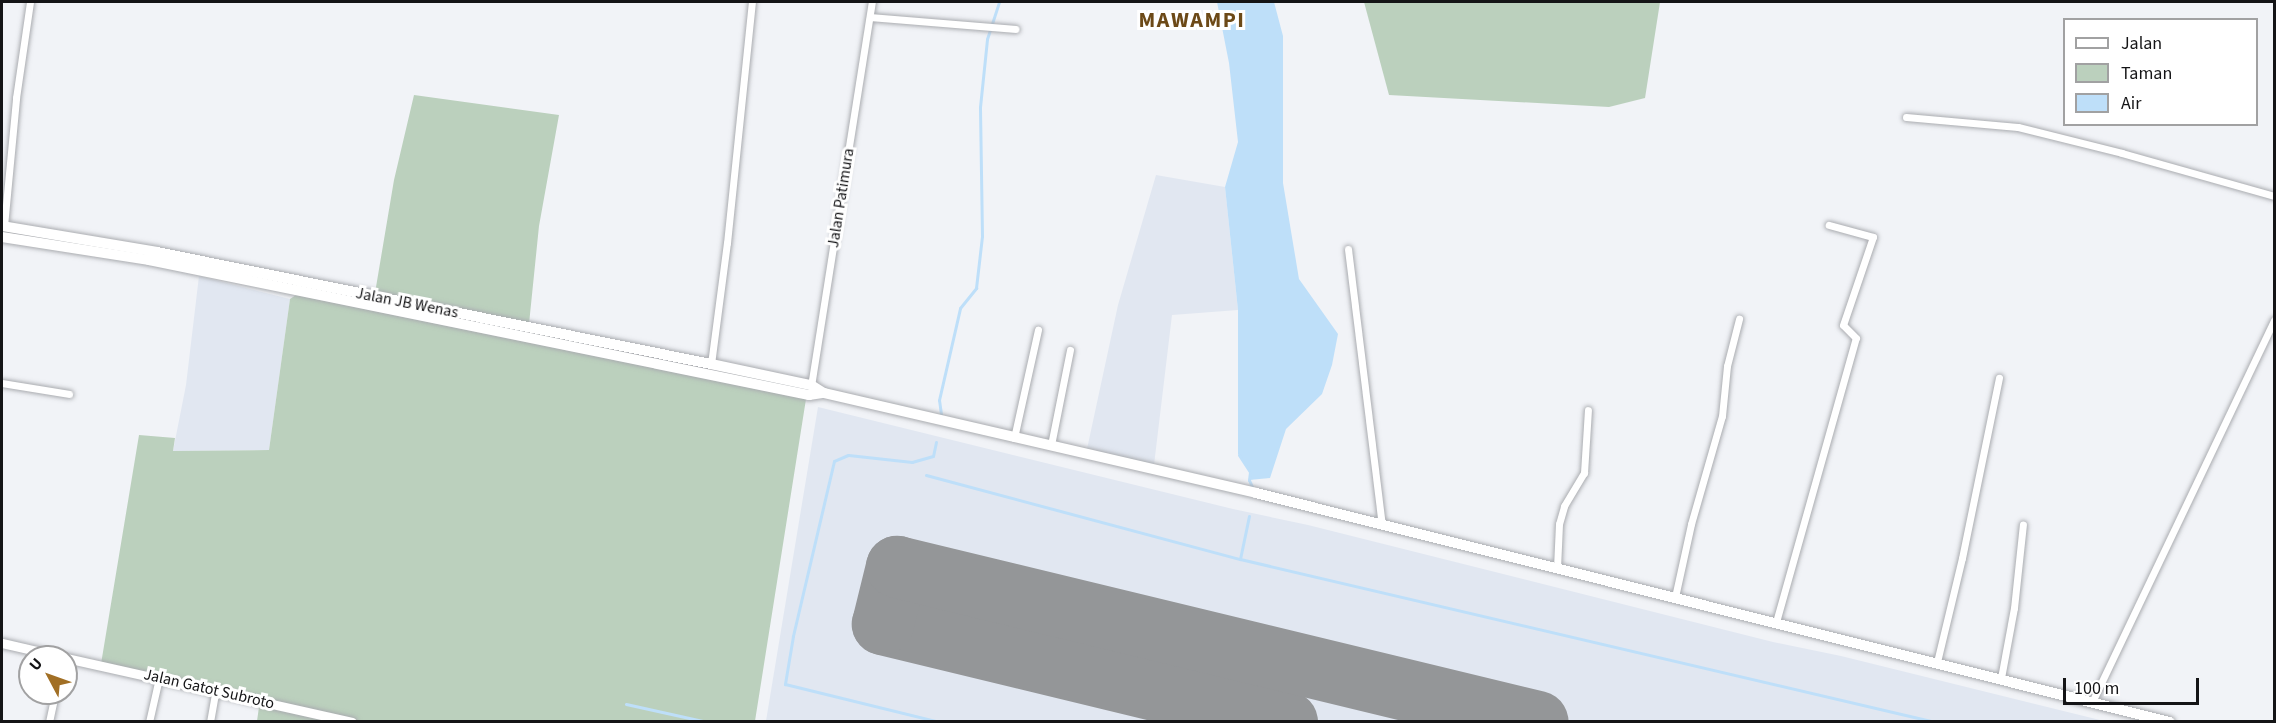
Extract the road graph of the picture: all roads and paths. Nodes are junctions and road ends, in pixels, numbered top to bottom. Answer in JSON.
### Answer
{"nodes":[{"id":1,"x":30,"y":2,"type":"edge"},
{"id":2,"x":752,"y":2,"type":"edge"},
{"id":3,"x":872,"y":2,"type":"edge"},
{"id":4,"x":870,"y":17,"type":"junction"},
{"id":5,"x":1016,"y":29,"type":"dead end"},
{"id":6,"x":1906,"y":117,"type":"dead end"},
{"id":7,"x":2274,"y":196,"type":"edge"},
{"id":8,"x":1829,"y":225,"type":"dead end"},
{"id":9,"x":2,"y":231,"type":"edge"},
{"id":10,"x":2,"y":244,"type":"edge"},
{"id":11,"x":1348,"y":249,"type":"dead end"},
{"id":12,"x":1739,"y":319,"type":"dead end"},
{"id":13,"x":2274,"y":320,"type":"edge"},
{"id":14,"x":519,"y":330,"type":"junction"},
{"id":15,"x":1038,"y":330,"type":"dead end"},
{"id":16,"x":1070,"y":350,"type":"dead end"},
{"id":17,"x":711,"y":364,"type":"junction"},
{"id":18,"x":1999,"y":378,"type":"dead end"},
{"id":19,"x":2,"y":383,"type":"edge"},
{"id":20,"x":810,"y":390,"type":"junction"},
{"id":21,"x":69,"y":394,"type":"dead end"},
{"id":22,"x":1588,"y":410,"type":"dead end"},
{"id":23,"x":1014,"y":438,"type":"junction"},
{"id":24,"x":1051,"y":445,"type":"junction"},
{"id":25,"x":1382,"y":524,"type":"junction"},
{"id":26,"x":2023,"y":524,"type":"dead end"},
{"id":27,"x":1557,"y":568,"type":"junction"},
{"id":28,"x":1675,"y":597,"type":"junction"},
{"id":29,"x":1776,"y":622,"type":"junction"},
{"id":30,"x":2,"y":643,"type":"edge"},
{"id":31,"x":18,"y":647,"type":"edge"},
{"id":32,"x":78,"y":660,"type":"edge"},
{"id":33,"x":1937,"y":662,"type":"junction"},
{"id":34,"x":159,"y":678,"type":"junction"},
{"id":35,"x":2001,"y":678,"type":"junction"},
{"id":36,"x":216,"y":690,"type":"junction"},
{"id":37,"x":2092,"y":702,"type":"junction"},
{"id":38,"x":53,"y":705,"type":"edge"},
{"id":39,"x":49,"y":722,"type":"edge"},
{"id":40,"x":149,"y":722,"type":"edge"},
{"id":41,"x":210,"y":722,"type":"edge"},
{"id":42,"x":352,"y":722,"type":"edge"},
{"id":43,"x":2170,"y":722,"type":"edge"}],
"edges":[{"from":1,"to":9,"type":"street"},
{"from":2,"to":17,"type":"street"},
{"from":3,"to":4,"type":"street","name":"Jalan Patimura"},
{"from":4,"to":5,"type":"street"},
{"from":4,"to":20,"type":"street","name":"Jalan Patimura"},
{"from":6,"to":7,"type":"street"},
{"from":8,"to":29,"type":"street"},
{"from":9,"to":10,"type":"street"},
{"from":9,"to":14,"type":"main road","name":"Jalan JB Wenas"},
{"from":11,"to":25,"type":"street"},
{"from":12,"to":28,"type":"street"},
{"from":13,"to":37,"type":"street"},
{"from":14,"to":17,"type":"main road","name":"Jalan JB Wenas"},
{"from":14,"to":20,"type":"main road","name":"Jalan JB Wenas"},
{"from":15,"to":23,"type":"street"},
{"from":16,"to":24,"type":"street"},
{"from":17,"to":20,"type":"main road","name":"Jalan JB Wenas"},
{"from":18,"to":33,"type":"street"},
{"from":19,"to":21,"type":"street"},
{"from":20,"to":23,"type":"main road"},
{"from":22,"to":27,"type":"street"},
{"from":23,"to":24,"type":"main road"},
{"from":24,"to":25,"type":"main road"},
{"from":25,"to":27,"type":"main road"},
{"from":26,"to":35,"type":"street"},
{"from":27,"to":28,"type":"main road"},
{"from":28,"to":29,"type":"main road"},
{"from":29,"to":33,"type":"main road"},
{"from":30,"to":31,"type":"street","name":"Jalan Gatot Subroto"},
{"from":32,"to":34,"type":"street","name":"Jalan Gatot Subroto"},
{"from":33,"to":35,"type":"main road"},
{"from":34,"to":36,"type":"street","name":"Jalan Gatot Subroto"},
{"from":34,"to":40,"type":"street"},
{"from":35,"to":37,"type":"main road"},
{"from":36,"to":41,"type":"street"},
{"from":36,"to":42,"type":"street","name":"Jalan Gatot Subroto"},
{"from":37,"to":43,"type":"main road"},
{"from":38,"to":39,"type":"street"}]}
